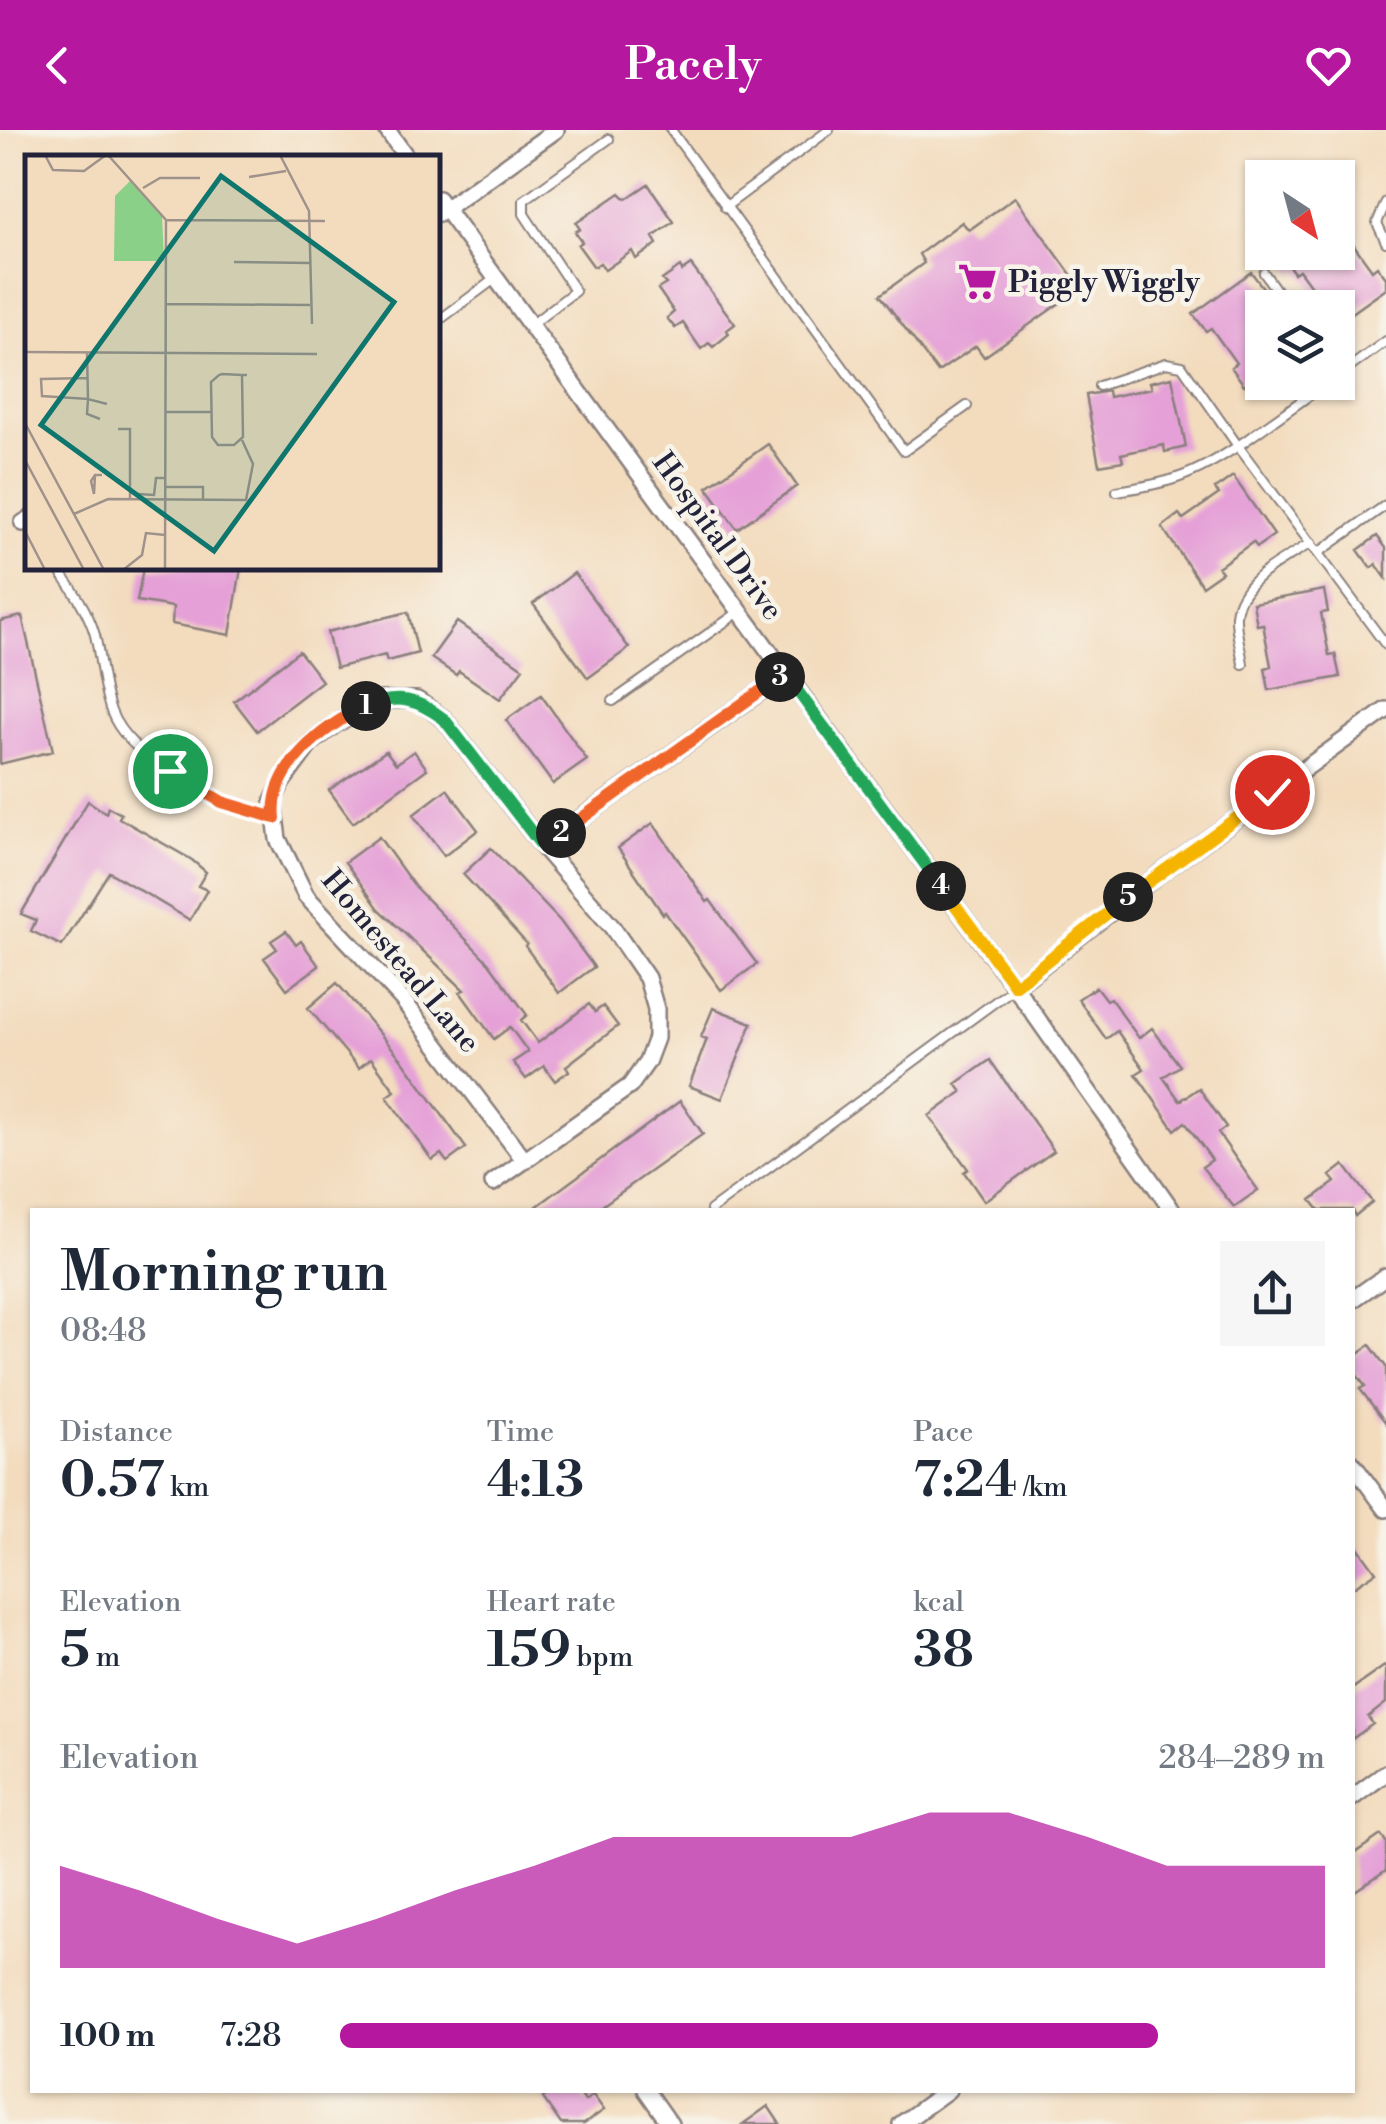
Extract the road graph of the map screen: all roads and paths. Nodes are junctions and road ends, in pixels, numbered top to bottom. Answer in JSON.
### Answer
{"nodes":[{"id":1,"x":388,"y":130,"type":"edge"},
{"id":2,"x":556,"y":130,"type":"edge"},
{"id":3,"x":671,"y":130,"type":"edge"},
{"id":4,"x":829,"y":130,"type":"edge"},
{"id":5,"x":610,"y":139,"type":"dead end"},
{"id":6,"x":405,"y":155,"type":"edge"},
{"id":7,"x":1386,"y":202,"type":"edge"},
{"id":8,"x":440,"y":208,"type":"edge"},
{"id":9,"x":725,"y":208,"type":"junction"},
{"id":10,"x":1386,"y":242,"type":"edge"},
{"id":11,"x":1264,"y":273,"type":"dead end"},
{"id":12,"x":496,"y":278,"type":"junction"},
{"id":13,"x":1276,"y":290,"type":"edge"},
{"id":14,"x":440,"y":320,"type":"edge"},
{"id":15,"x":531,"y":325,"type":"junction"},
{"id":16,"x":1386,"y":342,"type":"edge"},
{"id":17,"x":1355,"y":364,"type":"edge"},
{"id":18,"x":1099,"y":386,"type":"dead end"},
{"id":19,"x":1303,"y":400,"type":"edge"},
{"id":20,"x":967,"y":406,"type":"dead end"},
{"id":21,"x":1238,"y":446,"type":"junction"},
{"id":22,"x":1117,"y":491,"type":"dead end"},
{"id":23,"x":1386,"y":506,"type":"edge"},
{"id":24,"x":1310,"y":543,"type":"junction"},
{"id":25,"x":1318,"y":553,"type":"junction"},
{"id":26,"x":58,"y":570,"type":"edge"},
{"id":27,"x":739,"y":612,"type":"junction"},
{"id":28,"x":1386,"y":644,"type":"edge"},
{"id":29,"x":1244,"y":664,"type":"dead end"},
{"id":30,"x":785,"y":674,"type":"junction"},
{"id":31,"x":614,"y":701,"type":"dead end"},
{"id":32,"x":1386,"y":710,"type":"edge"},
{"id":33,"x":275,"y":818,"type":"junction"},
{"id":34,"x":542,"y":846,"type":"junction"},
{"id":35,"x":1015,"y":986,"type":"junction"},
{"id":36,"x":525,"y":1161,"type":"junction"},
{"id":37,"x":493,"y":1183,"type":"dead end"},
{"id":38,"x":714,"y":1208,"type":"edge"},
{"id":39,"x":1171,"y":1208,"type":"edge"},
{"id":40,"x":1386,"y":1276,"type":"edge"},
{"id":41,"x":1355,"y":1298,"type":"edge"},
{"id":42,"x":1355,"y":1466,"type":"edge"},
{"id":43,"x":1386,"y":1508,"type":"edge"},
{"id":44,"x":1386,"y":1774,"type":"edge"},
{"id":45,"x":1355,"y":1796,"type":"edge"},
{"id":46,"x":648,"y":2093,"type":"edge"},
{"id":47,"x":944,"y":2093,"type":"edge"},
{"id":48,"x":670,"y":2124,"type":"edge"},
{"id":49,"x":901,"y":2124,"type":"edge"}],
"edges":[{"from":1,"to":6,"type":"street"},
{"from":2,"to":8,"type":"street"},
{"from":3,"to":9,"type":"lane"},
{"from":4,"to":9,"type":"lane"},
{"from":5,"to":15,"type":"lane"},
{"from":7,"to":10,"type":"lane"},
{"from":8,"to":12,"type":"street","name":"Hospital Drive"},
{"from":9,"to":20,"type":"lane"},
{"from":11,"to":13,"type":"lane"},
{"from":12,"to":14,"type":"lane"},
{"from":12,"to":15,"type":"street","name":"Hospital Drive"},
{"from":15,"to":27,"type":"street","name":"Hospital Drive"},
{"from":16,"to":17,"type":"lane"},
{"from":18,"to":21,"type":"lane"},
{"from":19,"to":21,"type":"lane"},
{"from":21,"to":22,"type":"lane"},
{"from":21,"to":24,"type":"lane"},
{"from":23,"to":25,"type":"lane"},
{"from":24,"to":25,"type":"lane"},
{"from":24,"to":29,"type":"lane"},
{"from":25,"to":28,"type":"lane"},
{"from":26,"to":33,"type":"lane"},
{"from":27,"to":30,"type":"street","name":"Hospital Drive"},
{"from":27,"to":31,"type":"lane"},
{"from":30,"to":34,"type":"street"},
{"from":30,"to":35,"type":"street","name":"Hospital Drive"},
{"from":32,"to":35,"type":"street"},
{"from":33,"to":34,"type":"street"},
{"from":33,"to":36,"type":"street","name":"Homestead Lane"},
{"from":34,"to":36,"type":"street"},
{"from":35,"to":38,"type":"lane"},
{"from":35,"to":39,"type":"street","name":"Hospital Drive"},
{"from":36,"to":37,"type":"street"},
{"from":40,"to":41,"type":"street"},
{"from":42,"to":43,"type":"street"},
{"from":44,"to":45,"type":"street"},
{"from":46,"to":48,"type":"street"},
{"from":47,"to":49,"type":"street"}]}
